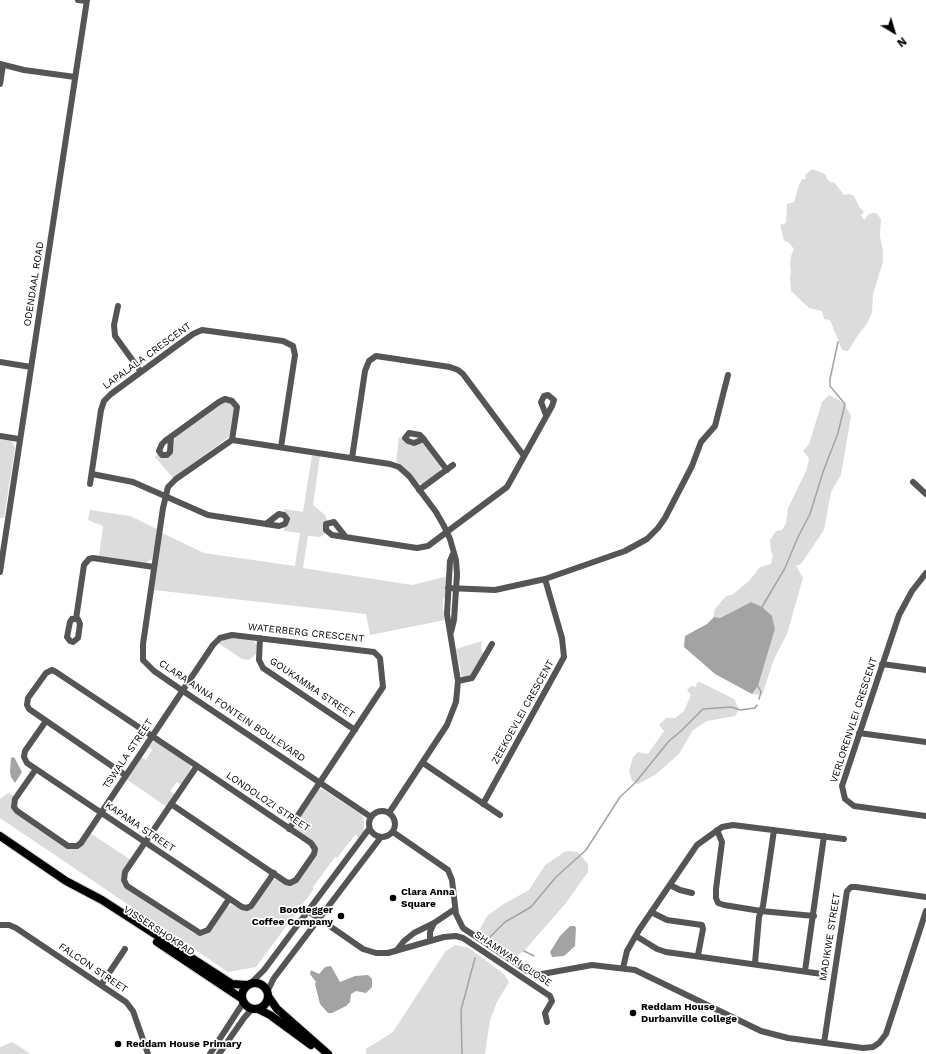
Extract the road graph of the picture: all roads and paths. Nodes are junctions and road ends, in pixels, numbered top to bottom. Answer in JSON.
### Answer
{"nodes":[{"id":1,"x":78,"y":0,"type":"edge"},
{"id":2,"x":87,"y":1,"type":"edge"},
{"id":3,"x":1,"y":64,"type":"edge"},
{"id":4,"x":75,"y":77,"type":"junction"},
{"id":5,"x":0,"y":84,"type":"edge"},
{"id":6,"x":118,"y":306,"type":"dead end"},
{"id":7,"x":0,"y":362,"type":"edge"},
{"id":8,"x":31,"y":367,"type":"junction"},
{"id":9,"x":141,"y":372,"type":"junction"},
{"id":10,"x":728,"y":375,"type":"dead end"},
{"id":11,"x":546,"y":415,"type":"dead end"},
{"id":12,"x":0,"y":436,"type":"edge"},
{"id":13,"x":170,"y":437,"type":"dead end"},
{"id":14,"x":19,"y":439,"type":"junction"},
{"id":15,"x":424,"y":439,"type":"dead end"},
{"id":16,"x":232,"y":440,"type":"junction"},
{"id":17,"x":281,"y":447,"type":"junction"},
{"id":18,"x":524,"y":456,"type":"junction"},
{"id":19,"x":352,"y":458,"type":"junction"},
{"id":20,"x":453,"y":465,"type":"dead end"},
{"id":21,"x":447,"y":470,"type":"junction"},
{"id":22,"x":92,"y":474,"type":"junction"},
{"id":23,"x":913,"y":482,"type":"dead end"},
{"id":24,"x":90,"y":484,"type":"dead end"},
{"id":25,"x":419,"y":490,"type":"junction"},
{"id":26,"x":926,"y":494,"type":"edge"},
{"id":27,"x":165,"y":496,"type":"junction"},
{"id":28,"x":266,"y":524,"type":"dead end"},
{"id":29,"x":447,"y":531,"type":"junction"},
{"id":30,"x":345,"y":536,"type":"dead end"},
{"id":31,"x":453,"y":554,"type":"junction"},
{"id":32,"x":154,"y":567,"type":"junction"},
{"id":33,"x":0,"y":572,"type":"edge"},
{"id":34,"x":926,"y":573,"type":"edge"},
{"id":35,"x":545,"y":580,"type":"junction"},
{"id":36,"x":448,"y":588,"type":"junction"},
{"id":37,"x":456,"y":589,"type":"junction"},
{"id":38,"x":76,"y":618,"type":"dead end"},
{"id":39,"x":451,"y":632,"type":"junction"},
{"id":40,"x":260,"y":638,"type":"junction"},
{"id":41,"x":492,"y":644,"type":"dead end"},
{"id":42,"x":882,"y":664,"type":"junction"},
{"id":43,"x":926,"y":670,"type":"edge"},
{"id":44,"x":458,"y":681,"type":"junction"},
{"id":45,"x":183,"y":691,"type":"junction"},
{"id":46,"x":46,"y":721,"type":"junction"},
{"id":47,"x":355,"y":730,"type":"junction"},
{"id":48,"x":859,"y":732,"type":"junction"},
{"id":49,"x":152,"y":736,"type":"junction"},
{"id":50,"x":926,"y":742,"type":"edge"},
{"id":51,"x":423,"y":763,"type":"junction"},
{"id":52,"x":196,"y":766,"type":"junction"},
{"id":53,"x":36,"y":769,"type":"junction"},
{"id":54,"x":126,"y":775,"type":"junction"},
{"id":55,"x":320,"y":783,"type":"junction"},
{"id":56,"x":171,"y":804,"type":"junction"},
{"id":57,"x":483,"y":804,"type":"junction"},
{"id":58,"x":101,"y":813,"type":"junction"},
{"id":59,"x":389,"y":813,"type":"junction"},
{"id":60,"x":500,"y":815,"type":"dead end"},
{"id":61,"x":926,"y":816,"type":"edge"},
{"id":62,"x":371,"y":817,"type":"junction"},
{"id":63,"x":289,"y":828,"type":"junction"},
{"id":64,"x":369,"y":829,"type":"junction"},
{"id":65,"x":717,"y":830,"type":"junction"},
{"id":66,"x":774,"y":830,"type":"junction"},
{"id":67,"x":393,"y":832,"type":"junction"},
{"id":68,"x":0,"y":836,"type":"edge"},
{"id":69,"x":824,"y":836,"type":"junction"},
{"id":70,"x":381,"y":838,"type":"junction"},
{"id":71,"x":844,"y":839,"type":"dead end"},
{"id":72,"x":145,"y":842,"type":"junction"},
{"id":73,"x":274,"y":874,"type":"junction"},
{"id":74,"x":66,"y":880,"type":"junction"},
{"id":75,"x":670,"y":884,"type":"junction"},
{"id":76,"x":692,"y":893,"type":"dead end"},
{"id":77,"x":926,"y":897,"type":"edge"},
{"id":78,"x":229,"y":899,"type":"junction"},
{"id":79,"x":455,"y":909,"type":"junction"},
{"id":80,"x":761,"y":910,"type":"junction"},
{"id":81,"x":308,"y":911,"type":"junction"},
{"id":82,"x":926,"y":911,"type":"edge"},
{"id":83,"x":651,"y":912,"type":"junction"},
{"id":84,"x":814,"y":916,"type":"junction"},
{"id":85,"x":319,"y":919,"type":"junction"},
{"id":86,"x":434,"y":923,"type":"junction"},
{"id":87,"x":0,"y":925,"type":"edge"},
{"id":88,"x":636,"y":936,"type":"junction"},
{"id":89,"x":430,"y":941,"type":"junction"},
{"id":90,"x":126,"y":949,"type":"dead end"},
{"id":91,"x":396,"y":951,"type":"junction"},
{"id":92,"x":698,"y":955,"type":"junction"},
{"id":93,"x":755,"y":963,"type":"junction"},
{"id":94,"x":623,"y":968,"type":"junction"},
{"id":95,"x":805,"y":972,"type":"junction"},
{"id":96,"x":822,"y":974,"type":"dead end"},
{"id":97,"x":249,"y":984,"type":"junction"},
{"id":98,"x":101,"y":985,"type":"junction"},
{"id":99,"x":268,"y":994,"type":"junction"},
{"id":100,"x":242,"y":1001,"type":"junction"},
{"id":101,"x":255,"y":1009,"type":"junction"},
{"id":102,"x":547,"y":1022,"type":"dead end"},
{"id":103,"x":824,"y":1043,"type":"junction"},
{"id":104,"x":148,"y":1054,"type":"edge"},
{"id":105,"x":210,"y":1054,"type":"edge"},
{"id":106,"x":219,"y":1054,"type":"edge"},
{"id":107,"x":324,"y":1054,"type":"edge"},
{"id":108,"x":328,"y":1054,"type":"edge"}],
"edges":[{"from":1,"to":2,"type":"street"},
{"from":2,"to":4,"type":"street","name":"ODENDAAL ROAD"},
{"from":3,"to":4,"type":"street"},
{"from":3,"to":5,"type":"street"},
{"from":4,"to":8,"type":"street","name":"ODENDAAL ROAD"},
{"from":6,"to":9,"type":"street"},
{"from":7,"to":8,"type":"street"},
{"from":8,"to":14,"type":"street","name":"ODENDAAL ROAD"},
{"from":9,"to":17,"type":"street","name":"LAPALALA CRESCENT"},
{"from":9,"to":22,"type":"street","name":"LAPALALA CRESCENT"},
{"from":10,"to":35,"type":"street"},
{"from":11,"to":18,"type":"street"},
{"from":12,"to":14,"type":"street"},
{"from":13,"to":16,"type":"street"},
{"from":14,"to":33,"type":"street","name":"ODENDAAL ROAD"},
{"from":15,"to":21,"type":"street"},
{"from":16,"to":17,"type":"street"},
{"from":16,"to":27,"type":"street","name":"CLARA ANNA FONTEIN BOULEVARD"},
{"from":17,"to":19,"type":"street"},
{"from":18,"to":19,"type":"street"},
{"from":18,"to":29,"type":"street"},
{"from":19,"to":25,"type":"street"},
{"from":20,"to":21,"type":"street"},
{"from":21,"to":25,"type":"street"},
{"from":22,"to":24,"type":"street","name":"LAPALALA CRESCENT"},
{"from":22,"to":27,"type":"street"},
{"from":23,"to":26,"type":"street"},
{"from":25,"to":29,"type":"street"},
{"from":27,"to":28,"type":"street"},
{"from":27,"to":32,"type":"street","name":"CLARA ANNA FONTEIN BOULEVARD"},
{"from":29,"to":30,"type":"street"},
{"from":29,"to":31,"type":"street"},
{"from":31,"to":36,"type":"street"},
{"from":31,"to":37,"type":"street"},
{"from":32,"to":38,"type":"street"},
{"from":32,"to":45,"type":"street","name":"CLARA ANNA FONTEIN BOULEVARD"},
{"from":34,"to":42,"type":"street","name":"VERLORENVLEI CRESCENT"},
{"from":35,"to":37,"type":"street"},
{"from":35,"to":57,"type":"street","name":"ZEEKOEVLEI CRESCENT"},
{"from":36,"to":37,"type":"street"},
{"from":36,"to":39,"type":"street"},
{"from":37,"to":39,"type":"street"},
{"from":39,"to":44,"type":"street"},
{"from":40,"to":45,"type":"street","name":"WATERBERG CRESCENT"},
{"from":40,"to":47,"type":"street","name":"GOUKAMMA STREET"},
{"from":40,"to":47,"type":"street","name":"WATERBERG CRESCENT"},
{"from":41,"to":44,"type":"street"},
{"from":42,"to":43,"type":"street"},
{"from":42,"to":48,"type":"street","name":"VERLORENVLEI CRESCENT"},
{"from":44,"to":51,"type":"street"},
{"from":45,"to":49,"type":"street","name":"TSWALA STREET"},
{"from":45,"to":55,"type":"street","name":"CLARA ANNA FONTEIN BOULEVARD"},
{"from":46,"to":49,"type":"street","name":"LONDOLOZI STREET"},
{"from":46,"to":53,"type":"street","name":"KAPAMA STREET"},
{"from":46,"to":54,"type":"street"},
{"from":47,"to":55,"type":"street","name":"WATERBERG CRESCENT"},
{"from":48,"to":50,"type":"street"},
{"from":48,"to":61,"type":"street","name":"VERLORENVLEI CRESCENT"},
{"from":49,"to":52,"type":"street","name":"LONDOLOZI STREET"},
{"from":49,"to":54,"type":"street","name":"TSWALA STREET"},
{"from":51,"to":57,"type":"street"},
{"from":51,"to":59,"type":"street"},
{"from":52,"to":56,"type":"street"},
{"from":52,"to":63,"type":"street","name":"LONDOLOZI STREET"},
{"from":53,"to":58,"type":"street","name":"KAPAMA STREET"},
{"from":53,"to":58,"type":"street","name":"TSWALA STREET"},
{"from":54,"to":58,"type":"street","name":"TSWALA STREET"},
{"from":55,"to":62,"type":"street","name":"CLARA ANNA FONTEIN BOULEVARD"},
{"from":55,"to":63,"type":"street","name":"WATERBERG CRESCENT"},
{"from":56,"to":72,"type":"street"},
{"from":56,"to":73,"type":"street","name":"LONDOLOZI STREET"},
{"from":57,"to":60,"type":"street"},
{"from":58,"to":72,"type":"street","name":"KAPAMA STREET"},
{"from":59,"to":62,"type":"street"},
{"from":59,"to":67,"type":"street"},
{"from":62,"to":64,"type":"street"},
{"from":63,"to":73,"type":"street","name":"LONDOLOZI STREET"},
{"from":64,"to":70,"type":"street"},
{"from":64,"to":81,"type":"street"},
{"from":65,"to":66,"type":"street"},
{"from":65,"to":75,"type":"street"},
{"from":65,"to":80,"type":"street"},
{"from":66,"to":69,"type":"street"},
{"from":66,"to":80,"type":"street"},
{"from":67,"to":70,"type":"street"},
{"from":67,"to":79,"type":"street"},
{"from":68,"to":74,"type":"main road","name":"VISSERSHOKPAD"},
{"from":69,"to":71,"type":"street"},
{"from":69,"to":84,"type":"street"},
{"from":70,"to":85,"type":"street"},
{"from":72,"to":78,"type":"street","name":"KAPAMA STREET"},
{"from":72,"to":78,"type":"street"},
{"from":73,"to":78,"type":"street","name":"KAPAMA STREET"},
{"from":74,"to":97,"type":"main road","name":"VISSERSHOKPAD"},
{"from":74,"to":100,"type":"main road","name":"VISSERSHOKPAD"},
{"from":75,"to":76,"type":"street"},
{"from":75,"to":83,"type":"street"},
{"from":77,"to":103,"type":"street","name":"MADIKWE STREET"},
{"from":79,"to":86,"type":"street"},
{"from":79,"to":94,"type":"street"},
{"from":80,"to":84,"type":"street"},
{"from":80,"to":93,"type":"street"},
{"from":81,"to":85,"type":"street","name":"SHAMWARI CLOSE"},
{"from":81,"to":97,"type":"street"},
{"from":82,"to":103,"type":"street"},
{"from":83,"to":88,"type":"street"},
{"from":83,"to":92,"type":"street"},
{"from":84,"to":95,"type":"street"},
{"from":85,"to":91,"type":"street","name":"SHAMWARI CLOSE"},
{"from":85,"to":99,"type":"street"},
{"from":86,"to":89,"type":"street"},
{"from":86,"to":91,"type":"street"},
{"from":87,"to":98,"type":"street","name":"FALCON STREET"},
{"from":88,"to":92,"type":"street"},
{"from":88,"to":94,"type":"street"},
{"from":89,"to":91,"type":"street","name":"SHAMWARI CLOSE"},
{"from":89,"to":102,"type":"street","name":"SHAMWARI CLOSE"},
{"from":90,"to":98,"type":"street"},
{"from":92,"to":93,"type":"street"},
{"from":93,"to":95,"type":"street"},
{"from":94,"to":103,"type":"street"},
{"from":95,"to":96,"type":"street"},
{"from":97,"to":99,"type":"main road"},
{"from":97,"to":100,"type":"main road"},
{"from":98,"to":104,"type":"street","name":"FALCON STREET"},
{"from":99,"to":101,"type":"main road"},
{"from":99,"to":108,"type":"main road"},
{"from":100,"to":101,"type":"main road"},
{"from":100,"to":105,"type":"street"},
{"from":101,"to":106,"type":"street"},
{"from":101,"to":107,"type":"main road"}]}
